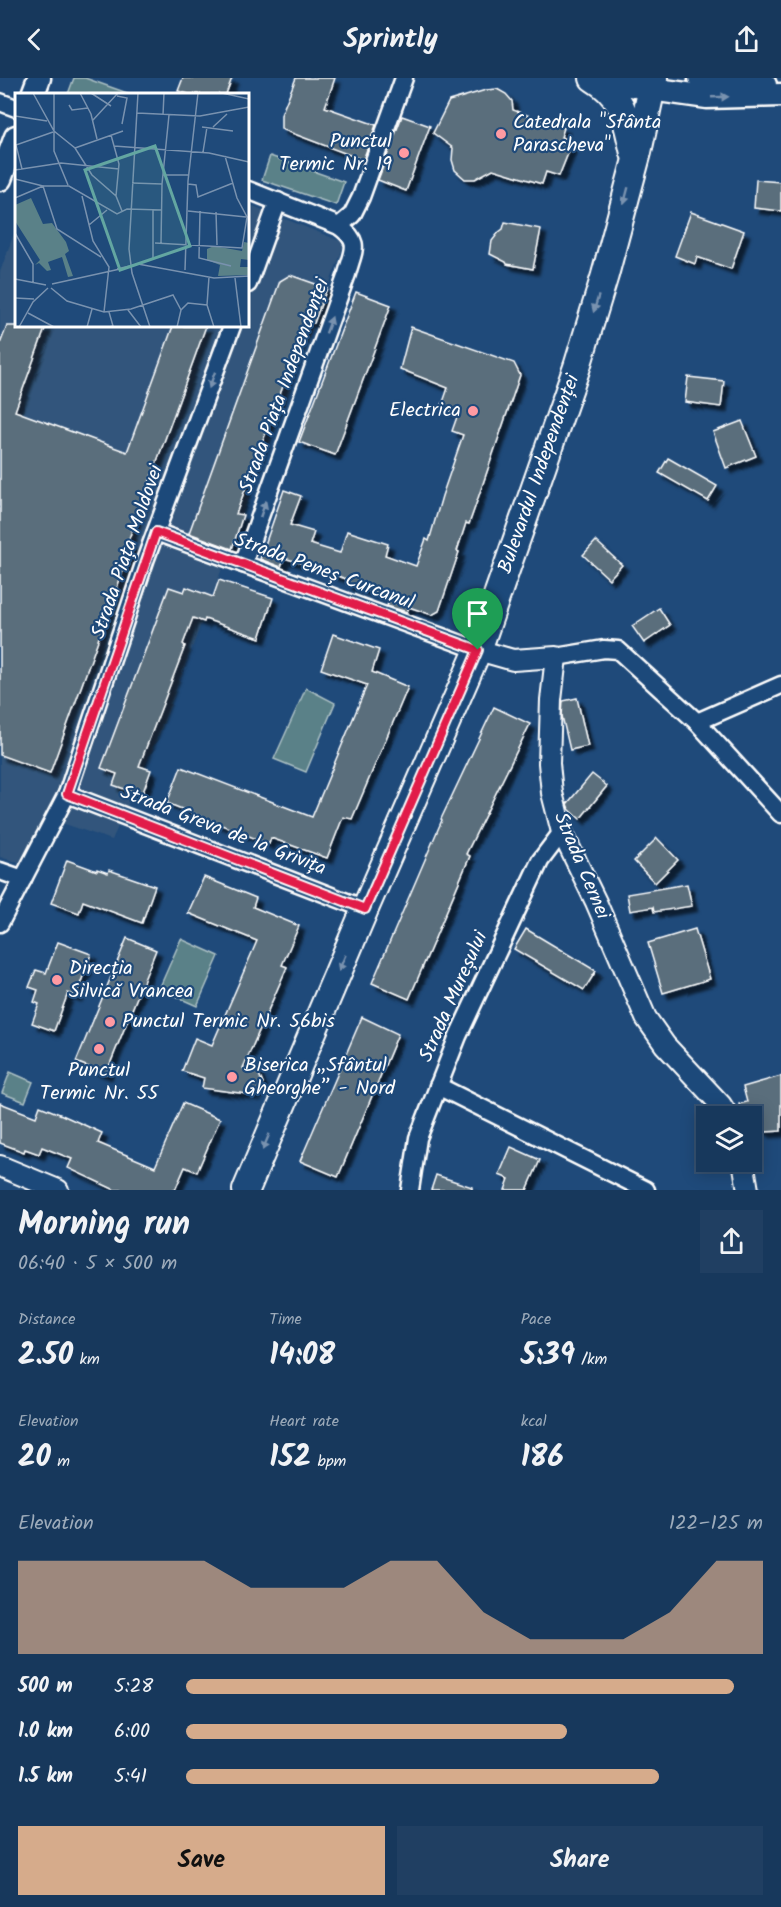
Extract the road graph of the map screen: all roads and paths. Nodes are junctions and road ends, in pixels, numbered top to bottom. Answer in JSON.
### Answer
{"nodes":[{"id":1,"x":39,"y":78,"type":"edge"},
{"id":2,"x":404,"y":78,"type":"edge"},
{"id":3,"x":595,"y":78,"type":"edge"},
{"id":4,"x":700,"y":78,"type":"edge"},
{"id":5,"x":653,"y":84,"type":"edge"},
{"id":6,"x":781,"y":88,"type":"edge"},
{"id":7,"x":33,"y":93,"type":"edge"},
{"id":8,"x":781,"y":95,"type":"edge"},
{"id":9,"x":0,"y":102,"type":"edge"},
{"id":10,"x":15,"y":108,"type":"edge"},
{"id":11,"x":15,"y":140,"type":"edge"},
{"id":12,"x":635,"y":162,"type":"junction"},
{"id":13,"x":0,"y":179,"type":"edge"},
{"id":14,"x":249,"y":190,"type":"edge"},
{"id":15,"x":278,"y":201,"type":"junction"},
{"id":16,"x":339,"y":226,"type":"junction"},
{"id":17,"x":249,"y":281,"type":"edge"},
{"id":18,"x":232,"y":327,"type":"edge"},
{"id":19,"x":156,"y":532,"type":"junction"},
{"id":20,"x":243,"y":564,"type":"junction"},
{"id":21,"x":478,"y":650,"type":"junction"},
{"id":22,"x":556,"y":657,"type":"junction"},
{"id":23,"x":781,"y":685,"type":"edge"},
{"id":24,"x":696,"y":722,"type":"junction"},
{"id":25,"x":67,"y":794,"type":"junction"},
{"id":26,"x":781,"y":814,"type":"edge"},
{"id":27,"x":562,"y":832,"type":"junction"},
{"id":28,"x":0,"y":871,"type":"edge"},
{"id":29,"x":23,"y":879,"type":"junction"},
{"id":30,"x":365,"y":909,"type":"junction"},
{"id":31,"x":0,"y":923,"type":"edge"},
{"id":32,"x":438,"y":1086,"type":"junction"},
{"id":33,"x":723,"y":1106,"type":"edge"},
{"id":34,"x":0,"y":1166,"type":"edge"},
{"id":35,"x":745,"y":1172,"type":"edge"},
{"id":36,"x":58,"y":1190,"type":"edge"},
{"id":37,"x":246,"y":1190,"type":"edge"},
{"id":38,"x":410,"y":1190,"type":"edge"},
{"id":39,"x":646,"y":1190,"type":"edge"},
{"id":40,"x":748,"y":1190,"type":"edge"}],
"edges":[{"from":1,"to":7,"type":"main road"},
{"from":2,"to":16,"type":"street"},
{"from":3,"to":5,"type":"main road"},
{"from":3,"to":12,"type":"main road"},
{"from":4,"to":6,"type":"main road"},
{"from":5,"to":8,"type":"main road","one_way":true},
{"from":5,"to":12,"type":"main road","name":"Bulevardul Independenței"},
{"from":9,"to":10,"type":"street"},
{"from":11,"to":13,"type":"main road"},
{"from":12,"to":21,"type":"main road","name":"Bulevardul Independenței","one_way":true},
{"from":14,"to":15,"type":"street"},
{"from":15,"to":16,"type":"street"},
{"from":15,"to":17,"type":"street"},
{"from":20,"to":16,"type":"street","name":"Strada Piața Independenței","one_way":true},
{"from":18,"to":19,"type":"street","name":"Strada Piața Moldovei","one_way":true},
{"from":19,"to":20,"type":"street","name":"Strada Peneș Curcanul"},
{"from":19,"to":25,"type":"street","name":"Strada Piața Moldovei"},
{"from":20,"to":21,"type":"street","name":"Strada Peneș Curcanul"},
{"from":21,"to":22,"type":"street"},
{"from":21,"to":30,"type":"main road","name":"Bulevardul Independenței"},
{"from":22,"to":24,"type":"street"},
{"from":22,"to":27,"type":"street","name":"Strada Cernei"},
{"from":23,"to":24,"type":"street"},
{"from":24,"to":26,"type":"street"},
{"from":25,"to":29,"type":"street","name":"Strada Piața Moldovei"},
{"from":25,"to":30,"type":"street","name":"Strada Greva de la Grivița"},
{"from":27,"to":32,"type":"street","name":"Strada Mureșului"},
{"from":27,"to":33,"type":"street","name":"Strada Cernei"},
{"from":28,"to":29,"type":"street"},
{"from":29,"to":31,"type":"street","name":"Strada Piața Moldovei"},
{"from":30,"to":37,"type":"main road","name":"Bulevardul Independenței","one_way":true},
{"from":32,"to":38,"type":"street","name":"Strada Mureșului"},
{"from":32,"to":39,"type":"street"},
{"from":34,"to":36,"type":"street"},
{"from":35,"to":40,"type":"street"}]}
